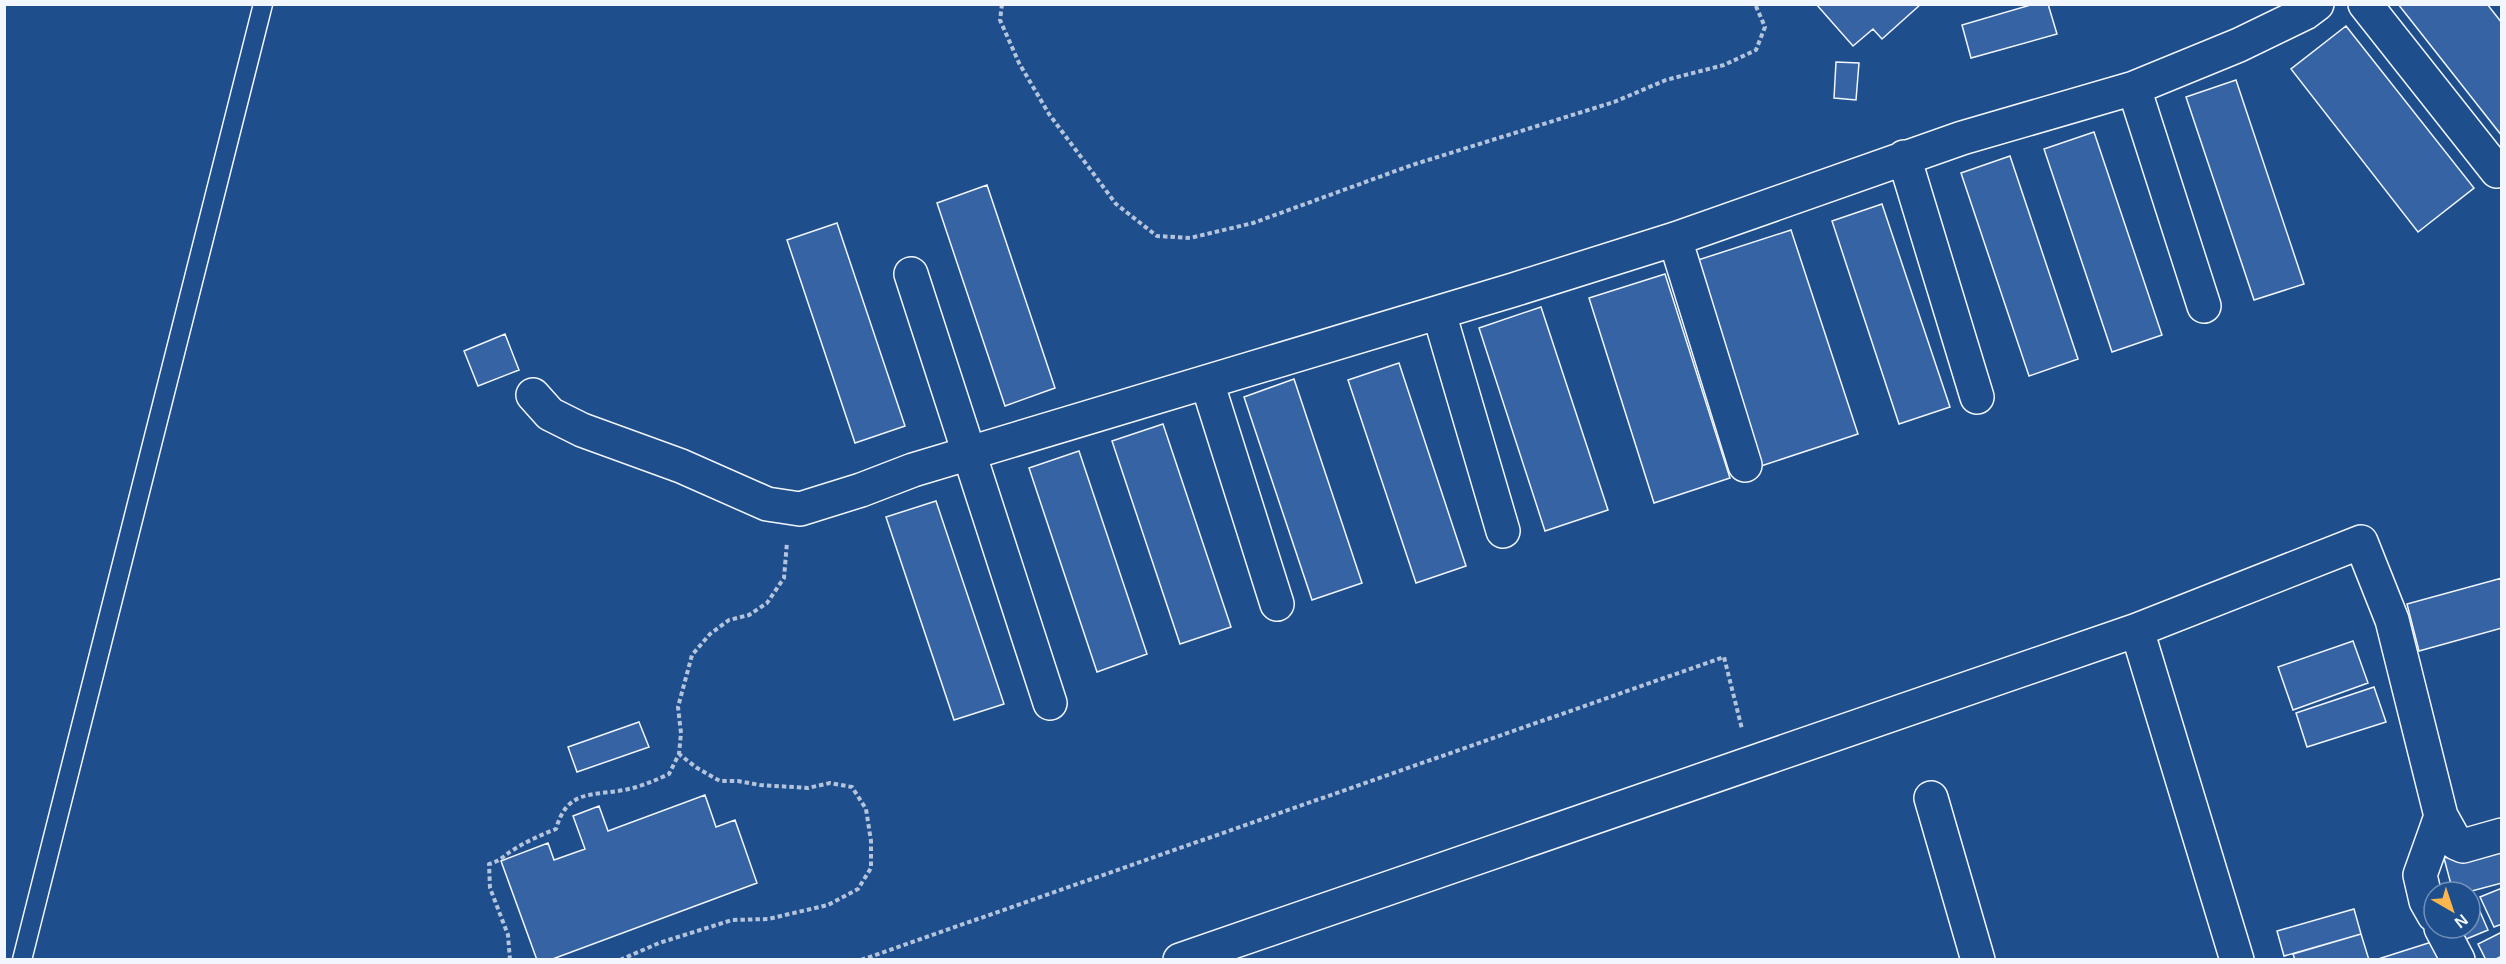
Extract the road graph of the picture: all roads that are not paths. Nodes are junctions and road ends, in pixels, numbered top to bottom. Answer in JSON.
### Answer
{"nodes":[{"id":1,"x":263,"y":4,"type":"edge"},
{"id":2,"x":2317,"y":4,"type":"edge"},
{"id":3,"x":2365,"y":4,"type":"edge"},
{"id":4,"x":2134,"y":88,"type":"junction"},
{"id":5,"x":1904,"y":157,"type":"junction"},
{"id":6,"x":2497,"y":171,"type":"dead end"},
{"id":7,"x":1676,"y":239,"type":"junction"},
{"id":8,"x":911,"y":274,"type":"dead end"},
{"id":9,"x":2204,"y":306,"type":"dead end"},
{"id":10,"x":1438,"y":313,"type":"junction"},
{"id":11,"x":1207,"y":382,"type":"junction"},
{"id":12,"x":534,"y":395,"type":"dead end"},
{"id":13,"x":1977,"y":397,"type":"dead end"},
{"id":14,"x":969,"y":453,"type":"junction"},
{"id":15,"x":1745,"y":465,"type":"dead end"},
{"id":16,"x":1503,"y":531,"type":"dead end"},
{"id":17,"x":1277,"y":604,"type":"dead end"},
{"id":18,"x":2137,"y":630,"type":"junction"},
{"id":19,"x":1050,"y":703,"type":"dead end"},
{"id":20,"x":1931,"y":798,"type":"dead end"},
{"id":21,"x":2441,"y":816,"type":"junction"},
{"id":22,"x":2502,"y":835,"type":"edge"},
{"id":23,"x":2422,"y":884,"type":"edge"},
{"id":24,"x":2447,"y":940,"type":"edge"},
{"id":25,"x":22,"y":960,"type":"edge"},
{"id":26,"x":1180,"y":960,"type":"edge"},
{"id":27,"x":1978,"y":960,"type":"edge"},
{"id":28,"x":2237,"y":960,"type":"edge"},
{"id":29,"x":2458,"y":960,"type":"edge"}],
"edges":[{"from":1,"to":25,"type":"lane"},
{"from":2,"to":4,"type":"street"},
{"from":3,"to":6,"type":"street"},
{"from":4,"to":5,"type":"street"},
{"from":4,"to":9,"type":"street"},
{"from":5,"to":7,"type":"street"},
{"from":5,"to":13,"type":"street"},
{"from":7,"to":10,"type":"street"},
{"from":7,"to":15,"type":"street"},
{"from":8,"to":14,"type":"street"},
{"from":10,"to":11,"type":"street"},
{"from":10,"to":16,"type":"street"},
{"from":11,"to":14,"type":"street"},
{"from":11,"to":17,"type":"street"},
{"from":12,"to":14,"type":"street"},
{"from":14,"to":19,"type":"street"},
{"from":18,"to":21,"type":"street"},
{"from":18,"to":26,"type":"street"},
{"from":18,"to":28,"type":"street"},
{"from":20,"to":27,"type":"street"},
{"from":21,"to":22,"type":"street"},
{"from":21,"to":23,"type":"street"},
{"from":24,"to":29,"type":"street"}]}
